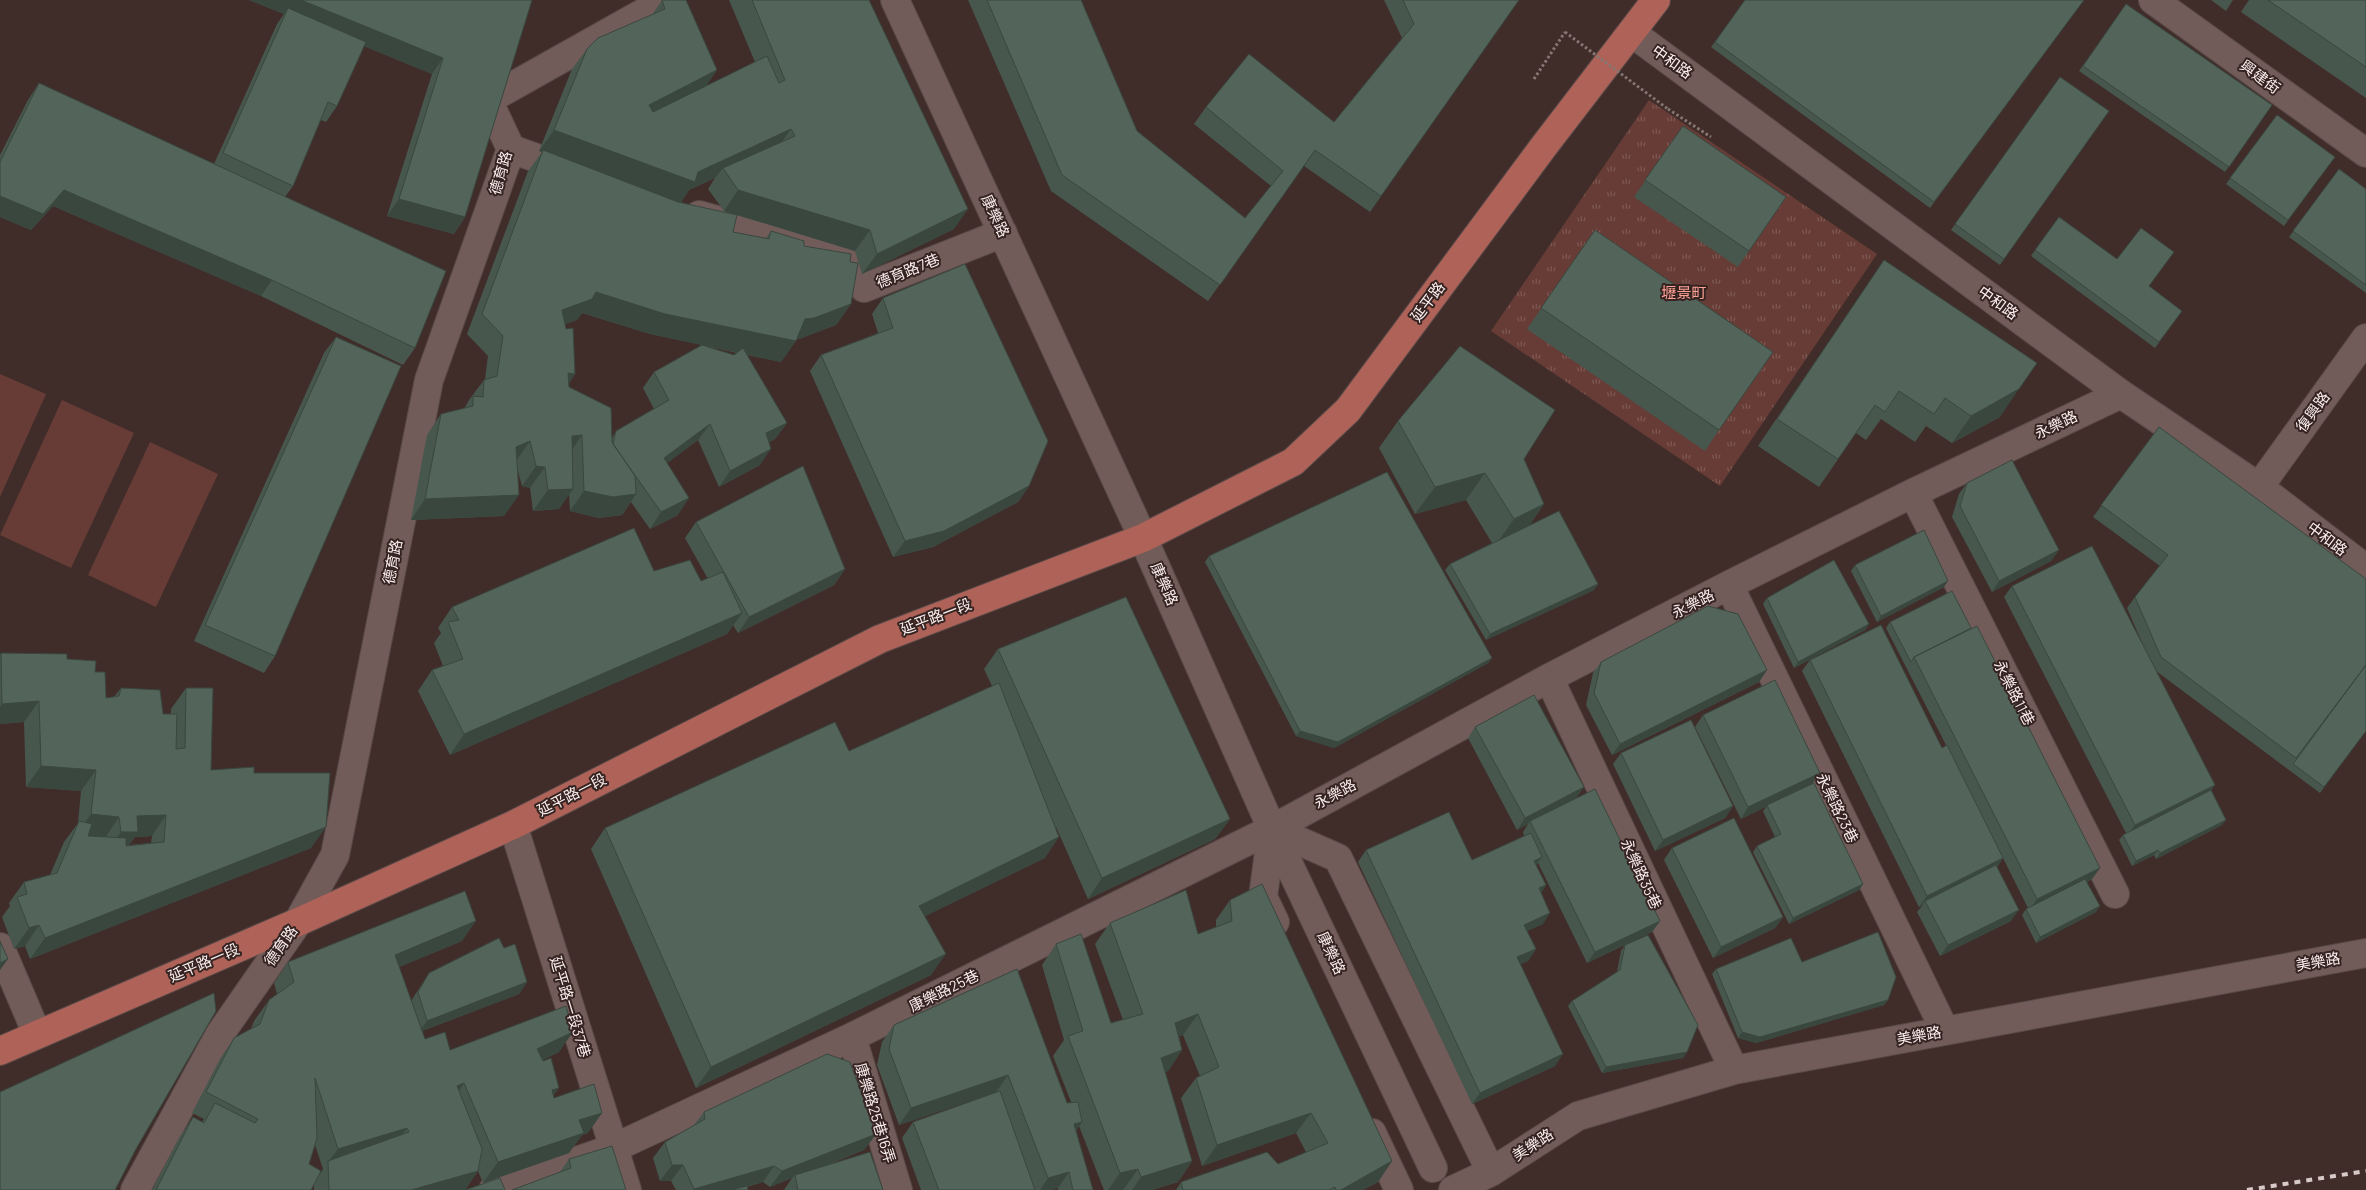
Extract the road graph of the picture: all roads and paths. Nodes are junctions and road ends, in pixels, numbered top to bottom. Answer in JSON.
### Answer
{"nodes":[{"id":1,"x":666,"y":0,"type":"edge"},
{"id":2,"x":896,"y":0,"type":"edge"},
{"id":3,"x":1656,"y":0,"type":"edge"},
{"id":4,"x":2153,"y":0,"type":"edge"},
{"id":5,"x":1632,"y":33,"type":"junction"},
{"id":6,"x":1534,"y":79,"type":"dead end"},
{"id":7,"x":1711,"y":137,"type":"dead end"},
{"id":8,"x":511,"y":149,"type":"junction"},
{"id":9,"x":2366,"y":153,"type":"edge"},
{"id":10,"x":595,"y":178,"type":"edge"},
{"id":11,"x":678,"y":207,"type":"edge"},
{"id":12,"x":1003,"y":233,"type":"junction"},
{"id":13,"x":2366,"y":338,"type":"edge"},
{"id":14,"x":2121,"y":394,"type":"junction"},
{"id":15,"x":2259,"y":487,"type":"junction"},
{"id":16,"x":1913,"y":493,"type":"junction"},
{"id":17,"x":1143,"y":538,"type":"junction"},
{"id":18,"x":2366,"y":569,"type":"edge"},
{"id":19,"x":1729,"y":585,"type":"junction"},
{"id":20,"x":1549,"y":678,"type":"junction"},
{"id":21,"x":513,"y":824,"type":"junction"},
{"id":22,"x":1272,"y":829,"type":"junction"},
{"id":23,"x":2115,"y":894,"type":"dead end"},
{"id":24,"x":298,"y":922,"type":"junction"},
{"id":25,"x":1284,"y":941,"type":"edge"},
{"id":26,"x":0,"y":947,"type":"edge"},
{"id":27,"x":2366,"y":953,"type":"edge"},
{"id":28,"x":1945,"y":1031,"type":"junction"},
{"id":29,"x":37,"y":1034,"type":"junction"},
{"id":30,"x":852,"y":1037,"type":"junction"},
{"id":31,"x":0,"y":1051,"type":"edge"},
{"id":32,"x":1734,"y":1070,"type":"junction"},
{"id":33,"x":1362,"y":1110,"type":"edge"},
{"id":34,"x":614,"y":1148,"type":"junction"},
{"id":35,"x":1433,"y":1168,"type":"dead end"},
{"id":36,"x":1491,"y":1172,"type":"junction"},
{"id":37,"x":136,"y":1190,"type":"edge"},
{"id":38,"x":493,"y":1190,"type":"edge"},
{"id":39,"x":627,"y":1190,"type":"edge"},
{"id":40,"x":898,"y":1190,"type":"edge"},
{"id":41,"x":1399,"y":1190,"type":"edge"},
{"id":42,"x":1453,"y":1190,"type":"edge"}],
"edges":[{"from":1,"to":8,"type":"street","name":"德育路"},
{"from":2,"to":12,"type":"street","name":"康樂路"},
{"from":3,"to":5,"type":"main road","name":"延平路"},
{"from":4,"to":9,"type":"street","name":"興建街"},
{"from":5,"to":14,"type":"street","name":"中和路"},
{"from":5,"to":17,"type":"main road","name":"延平路"},
{"from":6,"to":7,"type":"path","bridge":true},
{"from":8,"to":10,"type":"street"},
{"from":8,"to":24,"type":"street","name":"德育路"},
{"from":11,"to":12,"type":"street","name":"德育路7巷"},
{"from":12,"to":17,"type":"street","name":"康樂路"},
{"from":13,"to":15,"type":"street","name":"復興路"},
{"from":14,"to":15,"type":"street","name":"中和路"},
{"from":14,"to":16,"type":"street","name":"永樂路"},
{"from":15,"to":18,"type":"street","name":"中和路"},
{"from":16,"to":19,"type":"street","name":"永樂路"},
{"from":16,"to":23,"type":"street","name":"永樂路11巷"},
{"from":17,"to":21,"type":"main road","name":"延平路一段"},
{"from":17,"to":22,"type":"street","name":"康樂路"},
{"from":19,"to":20,"type":"street","name":"永樂路"},
{"from":19,"to":28,"type":"street","name":"永樂路23巷"},
{"from":20,"to":22,"type":"street","name":"永樂路"},
{"from":20,"to":32,"type":"street","name":"永樂路35巷"},
{"from":21,"to":24,"type":"main road","name":"延平路一段"},
{"from":21,"to":34,"type":"street","name":"延平路一段37巷"},
{"from":22,"to":25,"type":"street"},
{"from":22,"to":30,"type":"street","name":"康樂路25巷"},
{"from":22,"to":35,"type":"street","name":"康樂路"},
{"from":22,"to":36,"type":"street"},
{"from":24,"to":29,"type":"main road","name":"延平路一段"},
{"from":24,"to":37,"type":"street","name":"德育路"},
{"from":26,"to":29,"type":"street"},
{"from":27,"to":28,"type":"street","name":"美樂路"},
{"from":28,"to":32,"type":"street","name":"美樂路"},
{"from":29,"to":31,"type":"main road","name":"延平路一段"},
{"from":30,"to":34,"type":"street","name":"康樂路25巷"},
{"from":30,"to":40,"type":"street","name":"康樂路25巷16弄"},
{"from":32,"to":36,"type":"street","name":"美樂路"},
{"from":33,"to":41,"type":"street"},
{"from":34,"to":38,"type":"street","name":"康樂路25巷"},
{"from":34,"to":39,"type":"street","name":"延平路一段37巷"},
{"from":36,"to":42,"type":"street","name":"美樂路"}]}
